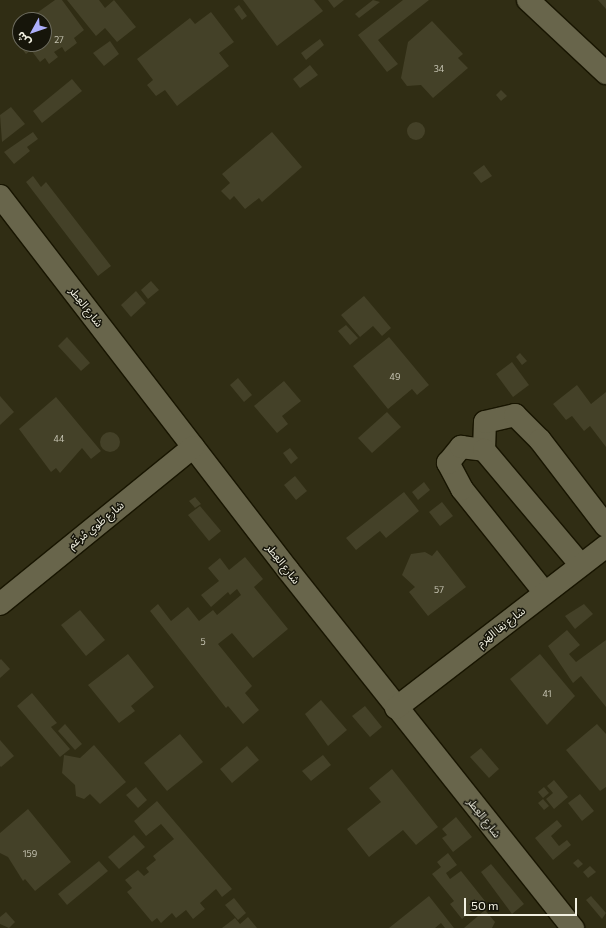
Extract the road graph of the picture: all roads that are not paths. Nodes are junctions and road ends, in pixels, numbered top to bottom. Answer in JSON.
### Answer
{"nodes":[{"id":1,"x":528,"y":0,"type":"edge"},
{"id":2,"x":606,"y":73,"type":"edge"},
{"id":3,"x":0,"y":196,"type":"edge"},
{"id":4,"x":193,"y":447,"type":"junction"},
{"id":5,"x":484,"y":450,"type":"junction"},
{"id":6,"x":606,"y":526,"type":"edge"},
{"id":7,"x":606,"y":546,"type":"edge"},
{"id":8,"x":581,"y":566,"type":"junction"},
{"id":9,"x":545,"y":593,"type":"junction"},
{"id":10,"x":0,"y":604,"type":"edge"},
{"id":11,"x":396,"y":708,"type":"junction"},
{"id":12,"x":573,"y":928,"type":"edge"}],
"edges":[{"from":1,"to":2,"type":"street"},
{"from":3,"to":4,"type":"street","name":"شارع العِطر"},
{"from":4,"to":10,"type":"street","name":"شارع طَوي مُرغَم"},
{"from":4,"to":11,"type":"street","name":"شارع العِطر"},
{"from":5,"to":6,"type":"street"},
{"from":5,"to":8,"type":"street"},
{"from":5,"to":9,"type":"street"},
{"from":7,"to":8,"type":"street","name":"شارع نِقا الهَرم"},
{"from":8,"to":9,"type":"street","name":"شارع نِقا الهَرم"},
{"from":9,"to":11,"type":"street","name":"شارع نِقا الهَرم"},
{"from":11,"to":12,"type":"street","name":"شارع العِطر"}]}
